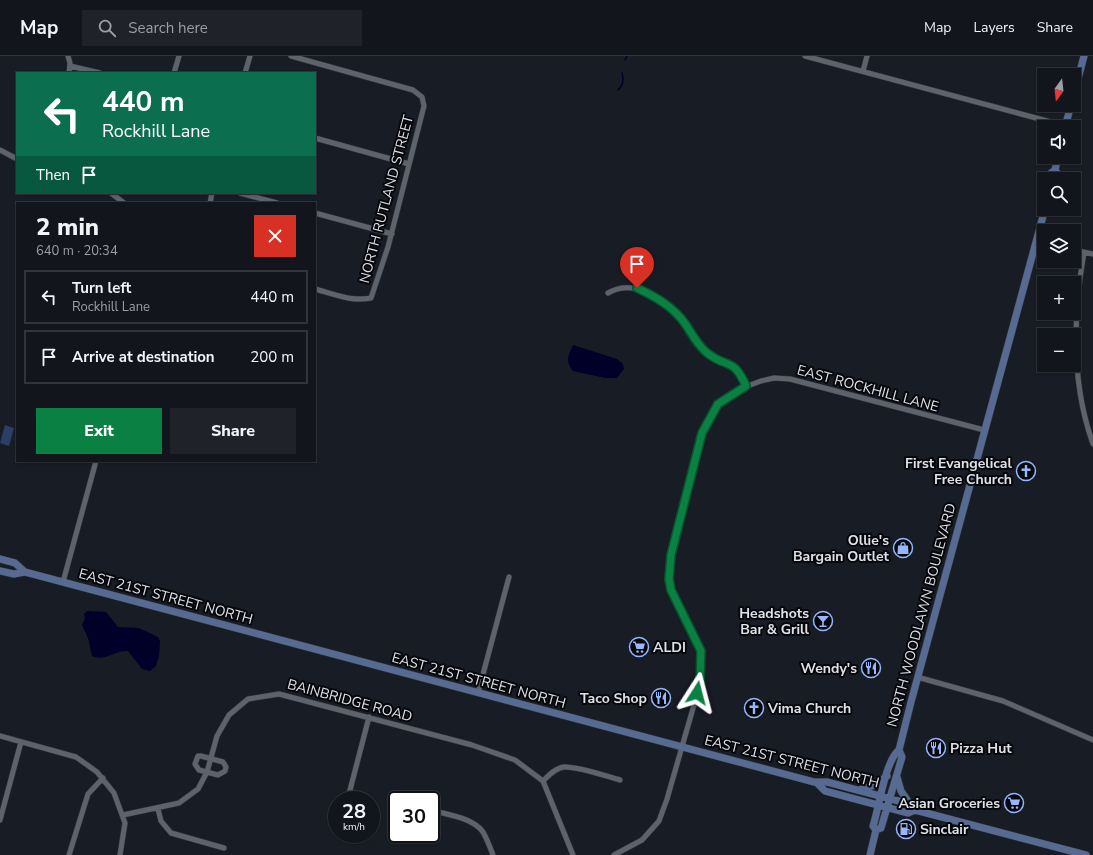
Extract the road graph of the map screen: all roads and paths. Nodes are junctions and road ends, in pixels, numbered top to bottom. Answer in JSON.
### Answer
{"nodes":[{"id":1,"x":68,"y":56,"type":"edge"},
{"id":2,"x":179,"y":56,"type":"edge"},
{"id":3,"x":250,"y":56,"type":"edge"},
{"id":4,"x":291,"y":56,"type":"edge"},
{"id":5,"x":805,"y":56,"type":"edge"},
{"id":6,"x":867,"y":56,"type":"edge"},
{"id":7,"x":1084,"y":56,"type":"edge"},
{"id":8,"x":70,"y":66,"type":"junction"},
{"id":9,"x":1081,"y":68,"type":"edge"},
{"id":10,"x":863,"y":71,"type":"junction"},
{"id":11,"x":69,"y":72,"type":"edge"},
{"id":12,"x":96,"y":72,"type":"edge"},
{"id":13,"x":174,"y":72,"type":"edge"},
{"id":14,"x":245,"y":72,"type":"edge"},
{"id":15,"x":1044,"y":120,"type":"edge"},
{"id":16,"x":316,"y":138,"type":"edge"},
{"id":17,"x":0,"y":150,"type":"edge"},
{"id":18,"x":16,"y":158,"type":"edge"},
{"id":19,"x":409,"y":164,"type":"junction"},
{"id":20,"x":1056,"y":164,"type":"edge"},
{"id":21,"x":1055,"y":170,"type":"joint"},
{"id":22,"x":1052,"y":172,"type":"edge"},
{"id":23,"x":111,"y":194,"type":"edge"},
{"id":24,"x":244,"y":194,"type":"edge"},
{"id":25,"x":123,"y":202,"type":"edge"},
{"id":26,"x":272,"y":202,"type":"edge"},
{"id":27,"x":316,"y":213,"type":"edge"},
{"id":28,"x":392,"y":234,"type":"junction"},
{"id":29,"x":1037,"y":251,"type":"edge"},
{"id":30,"x":1081,"y":251,"type":"edge"},
{"id":31,"x":1084,"y":252,"type":"junction"},
{"id":32,"x":1093,"y":254,"type":"edge"},
{"id":33,"x":316,"y":289,"type":"edge"},
{"id":34,"x":608,"y":293,"type":"dead end"},
{"id":35,"x":746,"y":386,"type":"junction"},
{"id":36,"x":984,"y":430,"type":"junction"},
{"id":37,"x":1093,"y":444,"type":"edge"},
{"id":38,"x":96,"y":462,"type":"edge"},
{"id":39,"x":0,"y":559,"type":"edge"},
{"id":40,"x":0,"y":571,"type":"edge"},
{"id":41,"x":25,"y":572,"type":"junction"},
{"id":42,"x":509,"y":577,"type":"dead end"},
{"id":43,"x":63,"y":582,"type":"junction"},
{"id":44,"x":918,"y":677,"type":"junction"},
{"id":45,"x":478,"y":693,"type":"junction"},
{"id":46,"x":369,"y":717,"type":"junction"},
{"id":47,"x":0,"y":736,"type":"edge"},
{"id":48,"x":1093,"y":740,"type":"edge"},
{"id":49,"x":21,"y":742,"type":"junction"},
{"id":50,"x":681,"y":747,"type":"junction"},
{"id":51,"x":899,"y":750,"type":"junction"},
{"id":52,"x":211,"y":759,"type":"junction"},
{"id":53,"x":207,"y":772,"type":"junction"},
{"id":54,"x":887,"y":776,"type":"junction"},
{"id":55,"x":896,"y":777,"type":"junction"},
{"id":56,"x":103,"y":778,"type":"junction"},
{"id":57,"x":620,"y":780,"type":"dead end"},
{"id":58,"x":543,"y":782,"type":"junction"},
{"id":59,"x":817,"y":783,"type":"junction"},
{"id":60,"x":858,"y":790,"type":"junction"},
{"id":61,"x":350,"y":791,"type":"edge"},
{"id":62,"x":882,"y":797,"type":"junction"},
{"id":63,"x":890,"y":799,"type":"junction"},
{"id":64,"x":879,"y":806,"type":"junction"},
{"id":65,"x":913,"y":807,"type":"junction"},
{"id":66,"x":887,"y":808,"type":"junction"},
{"id":67,"x":158,"y":809,"type":"junction"},
{"id":68,"x":440,"y":813,"type":"edge"},
{"id":69,"x":122,"y":815,"type":"junction"},
{"id":70,"x":0,"y":820,"type":"edge"},
{"id":71,"x":876,"y":830,"type":"junction"},
{"id":72,"x":224,"y":848,"type":"dead end"},
{"id":73,"x":69,"y":855,"type":"edge"},
{"id":74,"x":120,"y":855,"type":"edge"},
{"id":75,"x":493,"y":855,"type":"edge"},
{"id":76,"x":573,"y":855,"type":"edge"},
{"id":77,"x":614,"y":855,"type":"edge"},
{"id":78,"x":870,"y":855,"type":"edge"},
{"id":79,"x":1086,"y":855,"type":"edge"}],
"edges":[{"from":1,"to":8,"type":"street"},
{"from":2,"to":13,"type":"street"},
{"from":3,"to":14,"type":"street"},
{"from":4,"to":19,"type":"street","name":"NORTH RUTLAND STREET"},
{"from":5,"to":10,"type":"street"},
{"from":6,"to":10,"type":"street"},
{"from":7,"to":9,"type":"main road"},
{"from":8,"to":11,"type":"street"},
{"from":8,"to":12,"type":"street"},
{"from":10,"to":15,"type":"street"},
{"from":16,"to":19,"type":"street"},
{"from":17,"to":18,"type":"street"},
{"from":19,"to":28,"type":"street","name":"NORTH RUTLAND STREET"},
{"from":20,"to":21,"type":"main road"},
{"from":21,"to":22,"type":"main road"},
{"from":23,"to":25,"type":"street"},
{"from":24,"to":26,"type":"street"},
{"from":27,"to":28,"type":"street"},
{"from":28,"to":33,"type":"street","name":"NORTH RUTLAND STREET"},
{"from":29,"to":36,"type":"main road","name":"NORTH WOODLAWN BOULEVARD"},
{"from":30,"to":31,"type":"street"},
{"from":31,"to":32,"type":"street"},
{"from":31,"to":37,"type":"street"},
{"from":34,"to":35,"type":"street"},
{"from":35,"to":36,"type":"street","name":"EAST ROCKHILL LANE"},
{"from":35,"to":50,"type":"street","name":"EAST ROCKHILL LANE"},
{"from":36,"to":44,"type":"main road","name":"NORTH WOODLAWN BOULEVARD"},
{"from":38,"to":43,"type":"street"},
{"from":39,"to":41,"type":"main road","name":"EAST 21ST STREET NORTH"},
{"from":40,"to":41,"type":"main road","name":"EAST 21ST STREET NORTH"},
{"from":41,"to":43,"type":"main road","name":"EAST 21ST STREET NORTH"},
{"from":42,"to":45,"type":"street"},
{"from":43,"to":45,"type":"main road","name":"EAST 21ST STREET NORTH"},
{"from":44,"to":48,"type":"street"},
{"from":44,"to":51,"type":"main road","name":"NORTH WOODLAWN BOULEVARD"},
{"from":45,"to":50,"type":"main road","name":"EAST 21ST STREET NORTH"},
{"from":46,"to":52,"type":"street","name":"BAINBRIDGE ROAD"},
{"from":46,"to":58,"type":"street","name":"BAINBRIDGE ROAD"},
{"from":46,"to":61,"type":"street"},
{"from":47,"to":49,"type":"street"},
{"from":49,"to":56,"type":"street"},
{"from":49,"to":70,"type":"street"},
{"from":50,"to":59,"type":"main road","name":"EAST 21ST STREET NORTH"},
{"from":50,"to":77,"type":"street","name":"EAST ROCKHILL LANE"},
{"from":51,"to":54,"type":"main road","name":"NORTH WOODLAWN BOULEVARD"},
{"from":51,"to":55,"type":"main road","name":"NORTH WOODLAWN BOULEVARD"},
{"from":52,"to":53,"type":"street","name":"BAINBRIDGE ROAD"},
{"from":52,"to":53,"type":"street"},
{"from":52,"to":53,"type":"street"},
{"from":53,"to":67,"type":"street","name":"BAINBRIDGE ROAD"},
{"from":54,"to":60,"type":"main road"},
{"from":54,"to":62,"type":"main road","name":"NORTH WOODLAWN BOULEVARD"},
{"from":55,"to":63,"type":"main road","name":"NORTH WOODLAWN BOULEVARD"},
{"from":55,"to":65,"type":"main road"},
{"from":56,"to":69,"type":"street"},
{"from":56,"to":73,"type":"street"},
{"from":57,"to":58,"type":"street"},
{"from":58,"to":76,"type":"street","name":"BAINBRIDGE ROAD"},
{"from":59,"to":60,"type":"main road","name":"EAST 21ST STREET NORTH"},
{"from":59,"to":64,"type":"main road"},
{"from":60,"to":62,"type":"main road","name":"EAST 21ST STREET NORTH"},
{"from":62,"to":63,"type":"main road","name":"EAST 21ST STREET NORTH"},
{"from":62,"to":64,"type":"main road","name":"NORTH WOODLAWN BOULEVARD"},
{"from":63,"to":65,"type":"main road","name":"EAST 21ST STREET NORTH"},
{"from":63,"to":66,"type":"main road","name":"NORTH WOODLAWN BOULEVARD"},
{"from":64,"to":66,"type":"main road"},
{"from":64,"to":71,"type":"main road","name":"NORTH WOODLAWN BOULEVARD"},
{"from":65,"to":66,"type":"main road"},
{"from":65,"to":79,"type":"main road","name":"EAST 21ST STREET NORTH"},
{"from":66,"to":71,"type":"main road","name":"NORTH WOODLAWN BOULEVARD"},
{"from":67,"to":69,"type":"street","name":"BAINBRIDGE ROAD"},
{"from":67,"to":72,"type":"street"},
{"from":68,"to":75,"type":"street"},
{"from":69,"to":74,"type":"street"},
{"from":71,"to":78,"type":"main road","name":"NORTH WOODLAWN BOULEVARD"}]}
